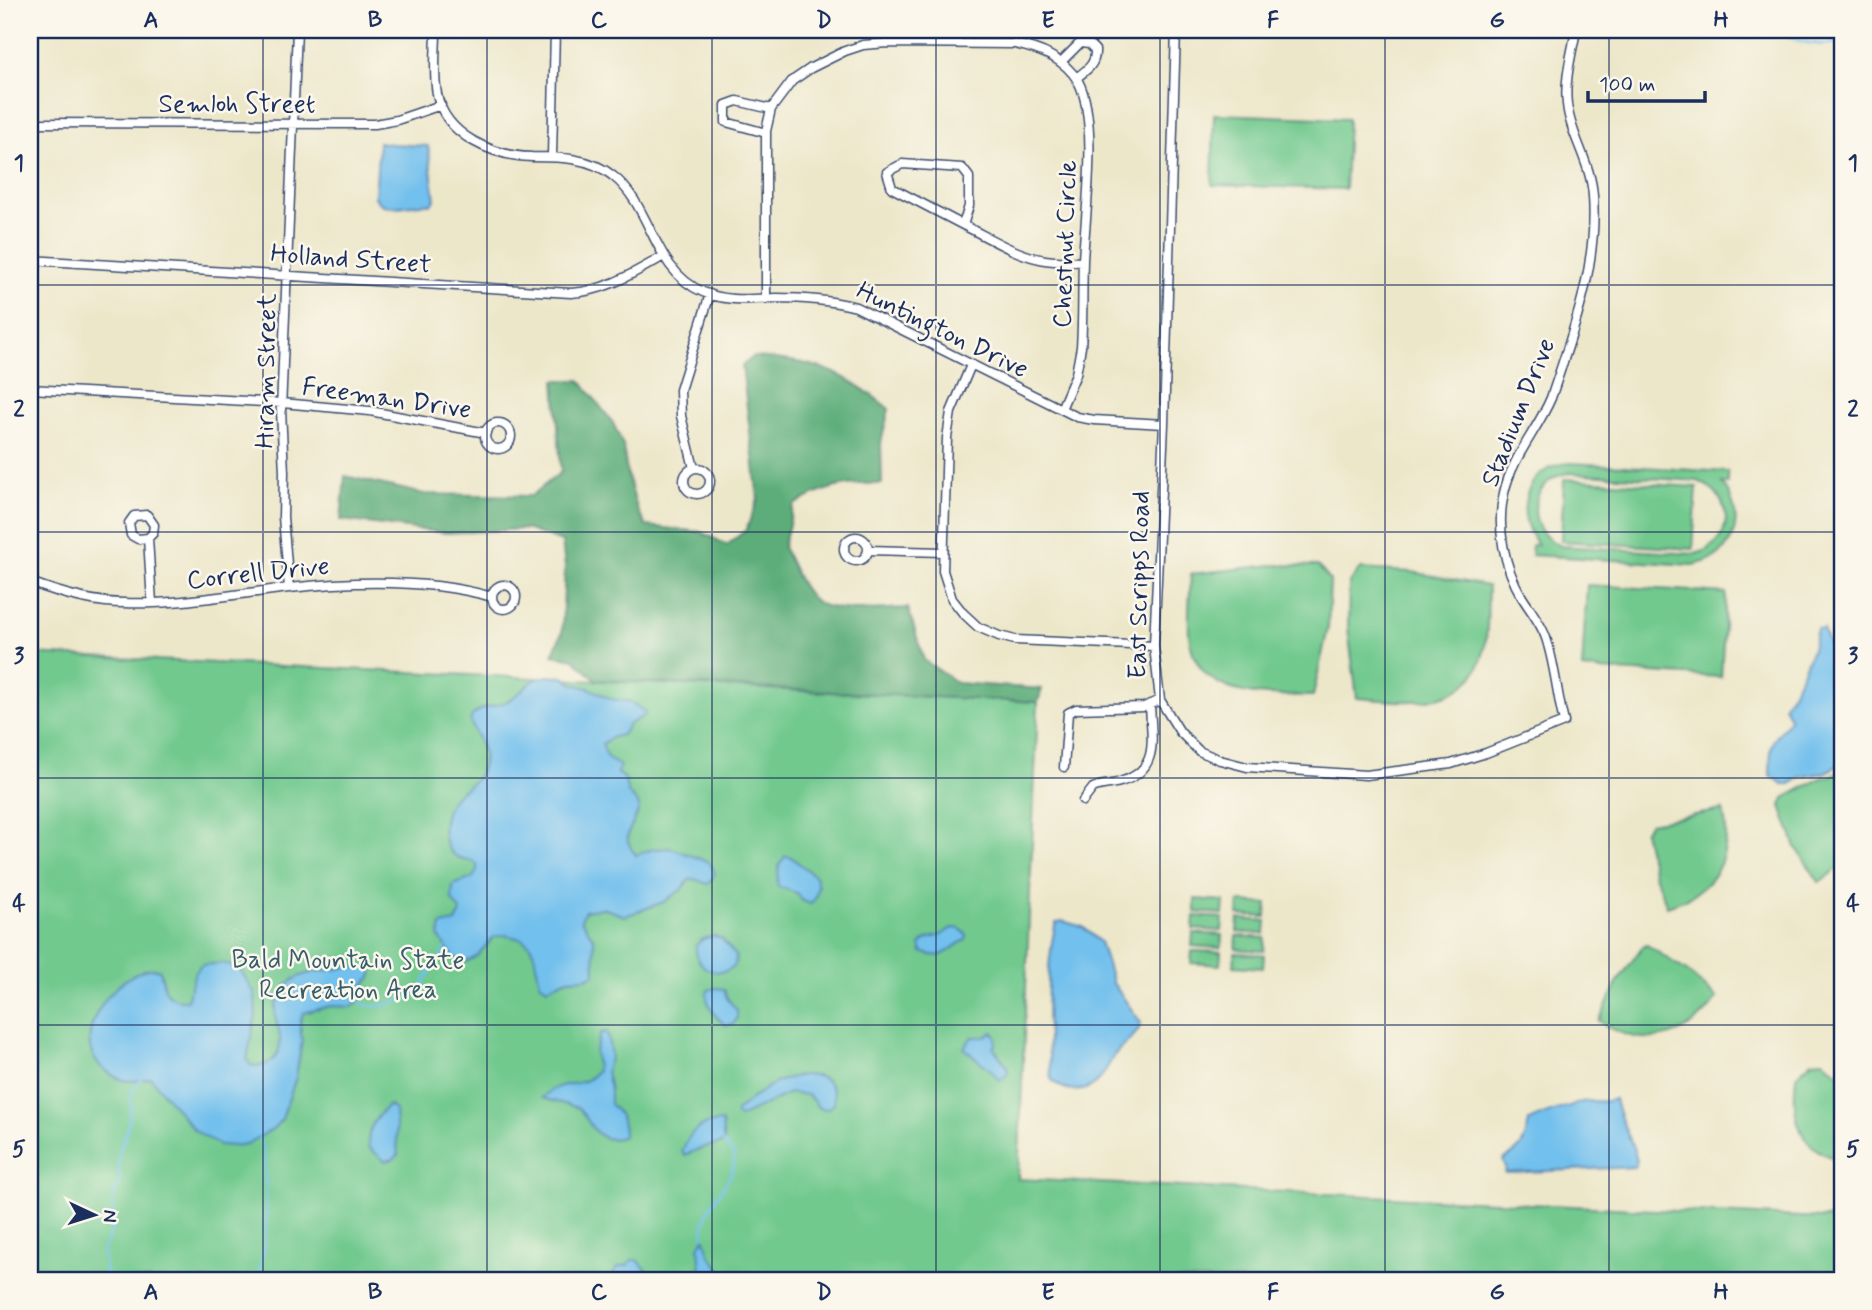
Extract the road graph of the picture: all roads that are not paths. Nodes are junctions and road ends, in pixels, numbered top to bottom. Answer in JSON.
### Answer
{"nodes":[{"id":1,"x":297,"y":30,"type":"edge"},
{"id":2,"x":436,"y":30,"type":"edge"},
{"id":3,"x":555,"y":30,"type":"edge"},
{"id":4,"x":1176,"y":30,"type":"edge"},
{"id":5,"x":1576,"y":30,"type":"edge"},
{"id":6,"x":1061,"y":62,"type":"junction"},
{"id":7,"x":1076,"y":78,"type":"junction"},
{"id":8,"x":441,"y":105,"type":"junction"},
{"id":9,"x":771,"y":109,"type":"junction"},
{"id":10,"x":30,"y":123,"type":"edge"},
{"id":11,"x":294,"y":123,"type":"junction"},
{"id":12,"x":766,"y":133,"type":"junction"},
{"id":13,"x":552,"y":156,"type":"junction"},
{"id":14,"x":963,"y":225,"type":"junction"},
{"id":15,"x":663,"y":257,"type":"junction"},
{"id":16,"x":30,"y":260,"type":"edge"},
{"id":17,"x":1083,"y":262,"type":"junction"},
{"id":18,"x":288,"y":275,"type":"junction"},
{"id":19,"x":710,"y":294,"type":"junction"},
{"id":20,"x":766,"y":299,"type":"junction"},
{"id":21,"x":971,"y":365,"type":"junction"},
{"id":22,"x":30,"y":389,"type":"edge"},
{"id":23,"x":282,"y":403,"type":"junction"},
{"id":24,"x":1062,"y":409,"type":"junction"},
{"id":25,"x":1164,"y":424,"type":"junction"},
{"id":26,"x":486,"y":433,"type":"dead end"},
{"id":27,"x":694,"y":468,"type":"dead end"},
{"id":28,"x":148,"y":538,"type":"dead end"},
{"id":29,"x":869,"y":550,"type":"dead end"},
{"id":30,"x":943,"y":552,"type":"junction"},
{"id":31,"x":30,"y":582,"type":"edge"},
{"id":32,"x":289,"y":588,"type":"junction"},
{"id":33,"x":492,"y":597,"type":"dead end"},
{"id":34,"x":152,"y":603,"type":"junction"},
{"id":35,"x":1154,"y":646,"type":"junction"},
{"id":36,"x":1160,"y":699,"type":"junction"},
{"id":37,"x":1150,"y":704,"type":"junction"},
{"id":38,"x":1564,"y":722,"type":"joint"},
{"id":39,"x":1064,"y":767,"type":"dead end"},
{"id":40,"x":1083,"y":802,"type":"dead end"}],
"edges":[{"from":1,"to":11,"type":"street","name":"Hiram Street"},
{"from":2,"to":8,"type":"street","name":"Huntington Drive"},
{"from":3,"to":13,"type":"street"},
{"from":4,"to":25,"type":"street","name":"East Scripps Road"},
{"from":5,"to":38,"type":"street","name":"Stadium Drive"},
{"from":6,"to":7,"type":"street","name":"Chestnut Circle"},
{"from":6,"to":7,"type":"street"},
{"from":6,"to":9,"type":"street","name":"Chestnut Circle"},
{"from":7,"to":17,"type":"street","name":"Chestnut Circle"},
{"from":8,"to":11,"type":"street","name":"Semloh Street"},
{"from":8,"to":13,"type":"street","name":"Huntington Drive"},
{"from":9,"to":12,"type":"street","name":"Chestnut Circle"},
{"from":9,"to":12,"type":"street"},
{"from":10,"to":11,"type":"street","name":"Semloh Street"},
{"from":11,"to":18,"type":"street","name":"Hiram Street"},
{"from":12,"to":20,"type":"street","name":"Chestnut Circle"},
{"from":13,"to":15,"type":"street","name":"Huntington Drive"},
{"from":14,"to":14,"type":"street"},
{"from":14,"to":17,"type":"street"},
{"from":15,"to":18,"type":"street","name":"Holland Street"},
{"from":15,"to":19,"type":"street","name":"Huntington Drive"},
{"from":16,"to":18,"type":"street","name":"Holland Street"},
{"from":17,"to":24,"type":"street","name":"Chestnut Circle"},
{"from":18,"to":23,"type":"street","name":"Hiram Street"},
{"from":19,"to":20,"type":"street","name":"Huntington Drive"},
{"from":19,"to":27,"type":"street"},
{"from":20,"to":21,"type":"street","name":"Huntington Drive"},
{"from":21,"to":24,"type":"street","name":"Huntington Drive"},
{"from":21,"to":30,"type":"street"},
{"from":22,"to":23,"type":"street","name":"Freeman Drive"},
{"from":23,"to":26,"type":"street","name":"Freeman Drive"},
{"from":23,"to":32,"type":"street","name":"Hiram Street"},
{"from":24,"to":25,"type":"street","name":"Huntington Drive"},
{"from":25,"to":35,"type":"street","name":"East Scripps Road"},
{"from":28,"to":34,"type":"street"},
{"from":29,"to":30,"type":"street"},
{"from":30,"to":35,"type":"street"},
{"from":31,"to":34,"type":"street","name":"Correll Drive"},
{"from":32,"to":33,"type":"street","name":"Correll Drive"},
{"from":32,"to":34,"type":"street","name":"Correll Drive"},
{"from":35,"to":36,"type":"street","name":"East Scripps Road"},
{"from":36,"to":37,"type":"street"},
{"from":36,"to":38,"type":"street","name":"East Scripps Road"},
{"from":37,"to":39,"type":"street"},
{"from":37,"to":40,"type":"street"}]}
